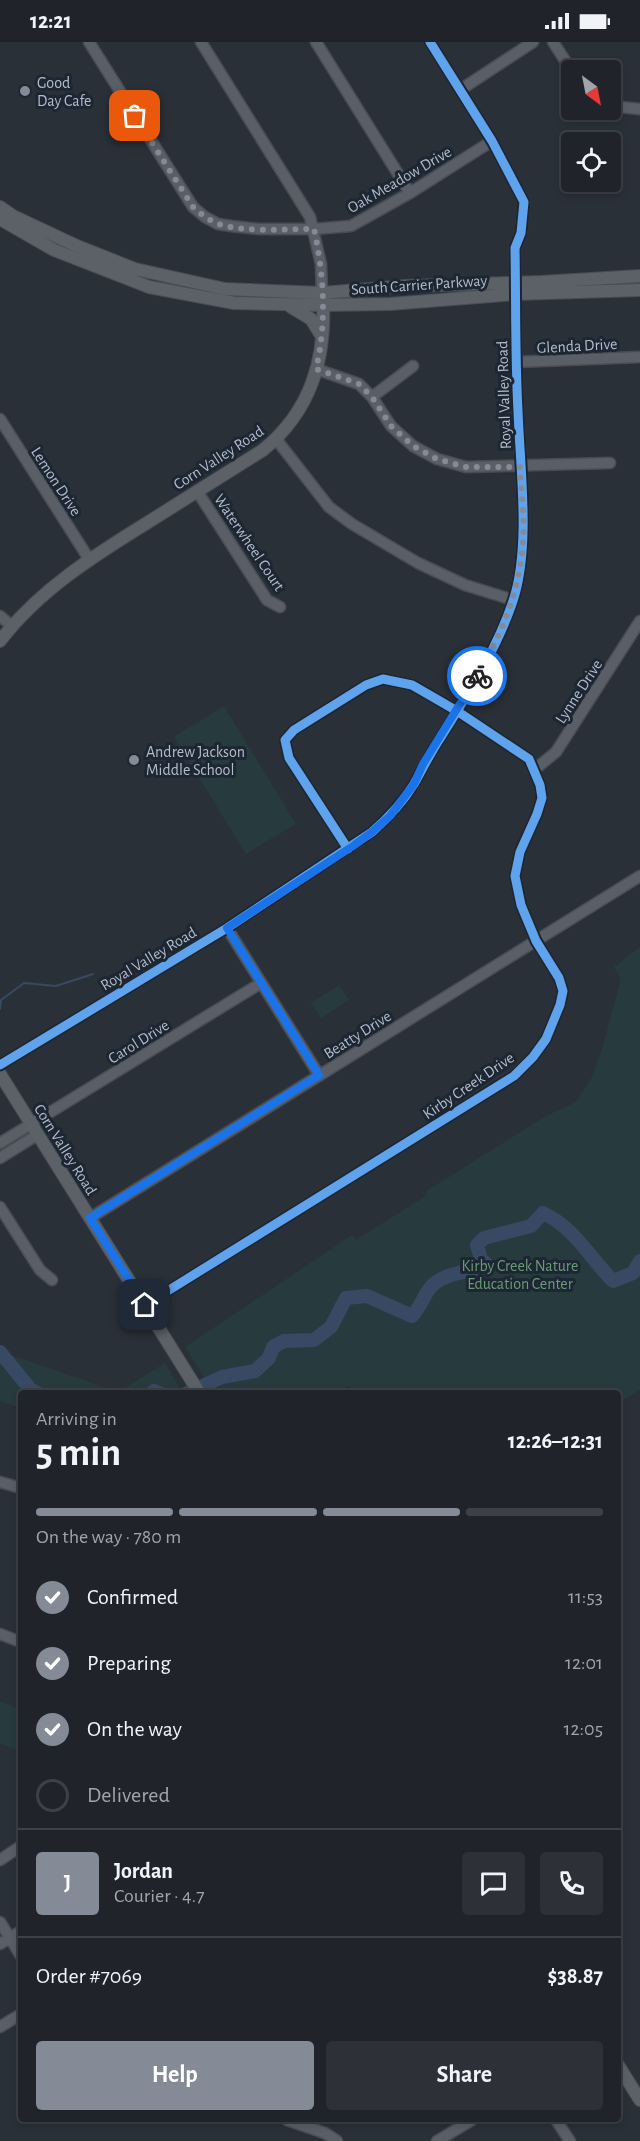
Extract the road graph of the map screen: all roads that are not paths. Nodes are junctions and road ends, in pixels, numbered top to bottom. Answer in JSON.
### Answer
{"nodes":[{"id":1,"x":89,"y":42,"type":"edge"},
{"id":2,"x":201,"y":42,"type":"edge"},
{"id":3,"x":316,"y":42,"type":"edge"},
{"id":4,"x":430,"y":42,"type":"edge"},
{"id":5,"x":533,"y":42,"type":"edge"},
{"id":6,"x":553,"y":42,"type":"edge"},
{"id":7,"x":565,"y":60,"type":"edge"},
{"id":8,"x":460,"y":90,"type":"junction"},
{"id":9,"x":621,"y":107,"type":"edge"},
{"id":10,"x":640,"y":109,"type":"edge"},
{"id":11,"x":492,"y":141,"type":"junction"},
{"id":12,"x":410,"y":193,"type":"junction"},
{"id":13,"x":0,"y":207,"type":"edge"},
{"id":14,"x":0,"y":219,"type":"edge"},
{"id":15,"x":314,"y":229,"type":"junction"},
{"id":16,"x":640,"y":276,"type":"edge"},
{"id":17,"x":515,"y":288,"type":"junction"},
{"id":18,"x":640,"y":290,"type":"edge"},
{"id":19,"x":323,"y":299,"type":"junction"},
{"id":20,"x":284,"y":304,"type":"junction"},
{"id":21,"x":321,"y":335,"type":"junction"},
{"id":22,"x":640,"y":357,"type":"edge"},
{"id":23,"x":516,"y":362,"type":"junction"},
{"id":24,"x":414,"y":366,"type":"dead end"},
{"id":25,"x":316,"y":369,"type":"junction"},
{"id":26,"x":372,"y":397,"type":"junction"},
{"id":27,"x":0,"y":419,"type":"edge"},
{"id":28,"x":276,"y":439,"type":"junction"},
{"id":29,"x":609,"y":463,"type":"dead end"},
{"id":30,"x":520,"y":467,"type":"junction"},
{"id":31,"x":197,"y":491,"type":"junction"},
{"id":32,"x":89,"y":559,"type":"junction"},
{"id":33,"x":513,"y":600,"type":"junction"},
{"id":34,"x":280,"y":607,"type":"dead end"},
{"id":35,"x":0,"y":616,"type":"edge"},
{"id":36,"x":640,"y":621,"type":"edge"},
{"id":37,"x":12,"y":626,"type":"junction"},
{"id":38,"x":0,"y":641,"type":"edge"},
{"id":39,"x":457,"y":711,"type":"junction"},
{"id":40,"x":534,"y":770,"type":"junction"},
{"id":41,"x":348,"y":849,"type":"junction"},
{"id":42,"x":640,"y":876,"type":"edge"},
{"id":43,"x":227,"y":928,"type":"junction"},
{"id":44,"x":536,"y":941,"type":"junction"},
{"id":45,"x":261,"y":983,"type":"junction"},
{"id":46,"x":0,"y":1065,"type":"edge"},
{"id":47,"x":0,"y":1074,"type":"edge"},
{"id":48,"x":319,"y":1075,"type":"junction"},
{"id":49,"x":34,"y":1130,"type":"junction"},
{"id":50,"x":0,"y":1143,"type":"edge"},
{"id":51,"x":0,"y":1158,"type":"edge"},
{"id":52,"x":0,"y":1207,"type":"edge"},
{"id":53,"x":90,"y":1218,"type":"junction"},
{"id":54,"x":52,"y":1280,"type":"dead end"},
{"id":55,"x":145,"y":1305,"type":"junction"},
{"id":56,"x":198,"y":1390,"type":"edge"},
{"id":57,"x":0,"y":1482,"type":"edge"},
{"id":58,"x":18,"y":1487,"type":"edge"},
{"id":59,"x":0,"y":1634,"type":"edge"},
{"id":60,"x":18,"y":1641,"type":"edge"},
{"id":61,"x":18,"y":1848,"type":"edge"},
{"id":62,"x":0,"y":1860,"type":"edge"},
{"id":63,"x":0,"y":1922,"type":"edge"},
{"id":64,"x":18,"y":1933,"type":"edge"},
{"id":65,"x":5,"y":1941,"type":"edge"},
{"id":66,"x":18,"y":1953,"type":"edge"},
{"id":67,"x":18,"y":2016,"type":"edge"},
{"id":68,"x":0,"y":2027,"type":"edge"},
{"id":69,"x":621,"y":2070,"type":"edge"},
{"id":70,"x":640,"y":2100,"type":"edge"},
{"id":71,"x":293,"y":2122,"type":"edge"},
{"id":72,"x":469,"y":2122,"type":"edge"},
{"id":73,"x":557,"y":2122,"type":"edge"},
{"id":74,"x":337,"y":2141,"type":"edge"},
{"id":75,"x":437,"y":2141,"type":"edge"},
{"id":76,"x":570,"y":2141,"type":"edge"}],
"edges":[{"from":1,"to":15,"type":"street","name":"Oak Meadow Drive"},
{"from":2,"to":15,"type":"street","name":"Corn Valley Road"},
{"from":3,"to":12,"type":"street"},
{"from":4,"to":8,"type":"street","name":"Royal Valley Road"},
{"from":5,"to":8,"type":"street"},
{"from":6,"to":7,"type":"street"},
{"from":8,"to":11,"type":"street","name":"Royal Valley Road"},
{"from":9,"to":10,"type":"street"},
{"from":11,"to":12,"type":"street","name":"Oak Meadow Drive"},
{"from":11,"to":17,"type":"street","name":"Royal Valley Road"},
{"from":12,"to":15,"type":"street","name":"Oak Meadow Drive"},
{"from":13,"to":19,"type":"main road","name":"South Carrier Parkway"},
{"from":14,"to":20,"type":"main road","name":"South Carrier Parkway"},
{"from":15,"to":19,"type":"street","name":"Corn Valley Road"},
{"from":16,"to":17,"type":"main road","name":"South Carrier Parkway"},
{"from":17,"to":18,"type":"main road","name":"South Carrier Parkway"},
{"from":17,"to":19,"type":"main road","name":"South Carrier Parkway"},
{"from":17,"to":23,"type":"street","name":"Royal Valley Road"},
{"from":19,"to":20,"type":"main road","name":"South Carrier Parkway"},
{"from":19,"to":21,"type":"main road","name":"Corn Valley Road"},
{"from":20,"to":21,"type":"main road"},
{"from":21,"to":25,"type":"main road","name":"Corn Valley Road"},
{"from":22,"to":23,"type":"street","name":"Glenda Drive"},
{"from":23,"to":30,"type":"street","name":"Royal Valley Road"},
{"from":24,"to":26,"type":"street"},
{"from":25,"to":26,"type":"street"},
{"from":25,"to":28,"type":"main road","name":"Corn Valley Road"},
{"from":26,"to":30,"type":"street"},
{"from":27,"to":32,"type":"street","name":"Lemon Drive"},
{"from":28,"to":31,"type":"main road","name":"Corn Valley Road"},
{"from":28,"to":33,"type":"street"},
{"from":29,"to":30,"type":"street"},
{"from":30,"to":33,"type":"street","name":"Royal Valley Road"},
{"from":31,"to":32,"type":"main road","name":"Corn Valley Road"},
{"from":31,"to":34,"type":"street","name":"Waterwheel Court"},
{"from":32,"to":37,"type":"main road","name":"Corn Valley Road"},
{"from":33,"to":39,"type":"street","name":"Royal Valley Road"},
{"from":35,"to":37,"type":"street"},
{"from":36,"to":40,"type":"street","name":"Lynne Drive"},
{"from":37,"to":38,"type":"main road","name":"Corn Valley Road"},
{"from":39,"to":40,"type":"street","name":"Kirby Creek Drive"},
{"from":39,"to":41,"type":"street","name":"Royal Valley Road"},
{"from":39,"to":41,"type":"street","name":"Kirby Creek Drive"},
{"from":40,"to":44,"type":"street","name":"Kirby Creek Drive"},
{"from":41,"to":43,"type":"street","name":"Royal Valley Road"},
{"from":42,"to":44,"type":"street","name":"Beatty Drive"},
{"from":43,"to":45,"type":"street"},
{"from":43,"to":46,"type":"street","name":"Royal Valley Road"},
{"from":44,"to":48,"type":"street","name":"Beatty Drive"},
{"from":44,"to":55,"type":"street","name":"Kirby Creek Drive"},
{"from":45,"to":48,"type":"street"},
{"from":45,"to":49,"type":"street","name":"Carol Drive"},
{"from":47,"to":49,"type":"main road","name":"Corn Valley Road"},
{"from":48,"to":53,"type":"street","name":"Beatty Drive"},
{"from":49,"to":50,"type":"street"},
{"from":49,"to":51,"type":"street"},
{"from":49,"to":53,"type":"main road","name":"Corn Valley Road"},
{"from":52,"to":54,"type":"street"},
{"from":53,"to":55,"type":"main road","name":"Corn Valley Road"},
{"from":55,"to":56,"type":"main road","name":"Corn Valley Road"},
{"from":57,"to":58,"type":"street"},
{"from":59,"to":60,"type":"street"},
{"from":61,"to":62,"type":"street"},
{"from":63,"to":65,"type":"street"},
{"from":64,"to":65,"type":"street"},
{"from":65,"to":66,"type":"street"},
{"from":67,"to":68,"type":"street"},
{"from":69,"to":70,"type":"main road"},
{"from":71,"to":74,"type":"street"},
{"from":72,"to":75,"type":"street"},
{"from":73,"to":76,"type":"street"}]}
